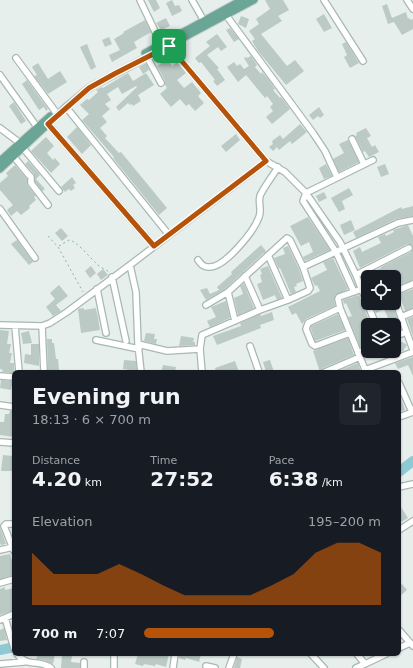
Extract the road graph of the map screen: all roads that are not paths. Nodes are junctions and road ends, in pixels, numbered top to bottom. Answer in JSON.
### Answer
{"nodes":[{"id":1,"x":140,"y":0,"type":"edge"},
{"id":2,"x":192,"y":0,"type":"edge"},
{"id":3,"x":242,"y":0,"type":"edge"},
{"id":4,"x":254,"y":0,"type":"edge"},
{"id":5,"x":324,"y":0,"type":"edge"},
{"id":6,"x":407,"y":0,"type":"edge"},
{"id":7,"x":413,"y":9,"type":"edge"},
{"id":8,"x":226,"y":16,"type":"junction"},
{"id":9,"x":204,"y":21,"type":"junction"},
{"id":10,"x":161,"y":44,"type":"junction"},
{"id":11,"x":169,"y":46,"type":"junction"},
{"id":12,"x":147,"y":57,"type":"junction"},
{"id":13,"x":16,"y":58,"type":"dead end"},
{"id":14,"x":363,"y":61,"type":"dead end"},
{"id":15,"x":0,"y":75,"type":"edge"},
{"id":16,"x":160,"y":83,"type":"dead end"},
{"id":17,"x":66,"y":107,"type":"junction"},
{"id":18,"x":55,"y":111,"type":"junction"},
{"id":19,"x":48,"y":124,"type":"junction"},
{"id":20,"x":37,"y":127,"type":"junction"},
{"id":21,"x":0,"y":128,"type":"edge"},
{"id":22,"x":352,"y":139,"type":"dead end"},
{"id":23,"x":21,"y":145,"type":"junction"},
{"id":24,"x":14,"y":157,"type":"junction"},
{"id":25,"x":373,"y":160,"type":"dead end"},
{"id":26,"x":0,"y":161,"type":"edge"},
{"id":27,"x":266,"y":161,"type":"junction"},
{"id":28,"x":364,"y":164,"type":"junction"},
{"id":29,"x":278,"y":167,"type":"junction"},
{"id":30,"x":0,"y":169,"type":"edge"},
{"id":31,"x":337,"y":177,"type":"junction"},
{"id":32,"x":59,"y":191,"type":"dead end"},
{"id":33,"x":306,"y":193,"type":"junction"},
{"id":34,"x":48,"y":205,"type":"dead end"},
{"id":35,"x":0,"y":209,"type":"edge"},
{"id":36,"x":413,"y":220,"type":"edge"},
{"id":37,"x":169,"y":235,"type":"junction"},
{"id":38,"x":154,"y":246,"type":"junction"},
{"id":39,"x":344,"y":248,"type":"junction"},
{"id":40,"x":409,"y":248,"type":"dead end"},
{"id":41,"x":336,"y":252,"type":"junction"},
{"id":42,"x":268,"y":255,"type":"junction"},
{"id":43,"x":35,"y":258,"type":"dead end"},
{"id":44,"x":198,"y":260,"type":"dead end"},
{"id":45,"x":130,"y":265,"type":"junction"},
{"id":46,"x":303,"y":268,"type":"junction"},
{"id":47,"x":356,"y":275,"type":"junction"},
{"id":48,"x":245,"y":276,"type":"junction"},
{"id":49,"x":112,"y":278,"type":"junction"},
{"id":50,"x":413,"y":284,"type":"edge"},
{"id":51,"x":361,"y":287,"type":"edge"},
{"id":52,"x":97,"y":289,"type":"junction"},
{"id":53,"x":361,"y":289,"type":"edge"},
{"id":54,"x":401,"y":289,"type":"edge"},
{"id":55,"x":228,"y":292,"type":"junction"},
{"id":56,"x":354,"y":292,"type":"junction"},
{"id":57,"x":288,"y":300,"type":"junction"},
{"id":58,"x":206,"y":305,"type":"dead end"},
{"id":59,"x":340,"y":308,"type":"junction"},
{"id":60,"x":260,"y":310,"type":"junction"},
{"id":61,"x":399,"y":310,"type":"edge"},
{"id":62,"x":413,"y":312,"type":"edge"},
{"id":63,"x":401,"y":317,"type":"junction"},
{"id":64,"x":235,"y":321,"type":"junction"},
{"id":65,"x":0,"y":325,"type":"edge"},
{"id":66,"x":15,"y":326,"type":"junction"},
{"id":67,"x":42,"y":326,"type":"junction"},
{"id":68,"x":406,"y":332,"type":"junction"},
{"id":69,"x":106,"y":333,"type":"dead end"},
{"id":70,"x":350,"y":333,"type":"junction"},
{"id":71,"x":401,"y":334,"type":"edge"},
{"id":72,"x":96,"y":340,"type":"dead end"},
{"id":73,"x":126,"y":341,"type":"dead end"},
{"id":74,"x":412,"y":343,"type":"edge"},
{"id":75,"x":250,"y":346,"type":"dead end"},
{"id":76,"x":138,"y":347,"type":"junction"},
{"id":77,"x":200,"y":349,"type":"junction"},
{"id":78,"x":413,"y":351,"type":"edge"},
{"id":79,"x":359,"y":355,"type":"junction"},
{"id":80,"x":19,"y":370,"type":"edge"},
{"id":81,"x":44,"y":370,"type":"edge"},
{"id":82,"x":141,"y":370,"type":"edge"},
{"id":83,"x":202,"y":370,"type":"edge"},
{"id":84,"x":259,"y":370,"type":"edge"},
{"id":85,"x":329,"y":370,"type":"edge"},
{"id":86,"x":366,"y":370,"type":"edge"},
{"id":87,"x":368,"y":370,"type":"edge"},
{"id":88,"x":0,"y":376,"type":"edge"},
{"id":89,"x":12,"y":377,"type":"edge"},
{"id":90,"x":401,"y":387,"type":"edge"},
{"id":91,"x":0,"y":405,"type":"edge"},
{"id":92,"x":12,"y":407,"type":"edge"},
{"id":93,"x":412,"y":412,"type":"edge"},
{"id":94,"x":401,"y":416,"type":"edge"},
{"id":95,"x":0,"y":442,"type":"edge"},
{"id":96,"x":12,"y":443,"type":"edge"},
{"id":97,"x":413,"y":484,"type":"edge"},
{"id":98,"x":401,"y":487,"type":"edge"},
{"id":99,"x":413,"y":522,"type":"edge"},
{"id":100,"x":12,"y":524,"type":"edge"},
{"id":101,"x":401,"y":529,"type":"edge"},
{"id":102,"x":12,"y":543,"type":"edge"},
{"id":103,"x":12,"y":547,"type":"edge"},
{"id":104,"x":0,"y":550,"type":"edge"},
{"id":105,"x":12,"y":580,"type":"edge"},
{"id":106,"x":0,"y":583,"type":"edge"},
{"id":107,"x":12,"y":615,"type":"edge"},
{"id":108,"x":2,"y":619,"type":"edge"},
{"id":109,"x":401,"y":632,"type":"edge"},
{"id":110,"x":12,"y":642,"type":"edge"},
{"id":111,"x":412,"y":644,"type":"edge"},
{"id":112,"x":401,"y":647,"type":"edge"},
{"id":113,"x":18,"y":656,"type":"edge"},
{"id":114,"x":114,"y":656,"type":"edge"},
{"id":115,"x":175,"y":656,"type":"edge"},
{"id":116,"x":233,"y":656,"type":"edge"},
{"id":117,"x":313,"y":656,"type":"edge"},
{"id":118,"x":358,"y":656,"type":"edge"},
{"id":119,"x":382,"y":656,"type":"edge"},
{"id":120,"x":24,"y":662,"type":"junction"},
{"id":121,"x":0,"y":664,"type":"edge"},
{"id":122,"x":364,"y":664,"type":"junction"},
{"id":123,"x":206,"y":666,"type":"dead end"},
{"id":124,"x":51,"y":668,"type":"edge"},
{"id":125,"x":114,"y":668,"type":"edge"},
{"id":126,"x":173,"y":668,"type":"edge"},
{"id":127,"x":215,"y":668,"type":"edge"},
{"id":128,"x":230,"y":668,"type":"edge"},
{"id":129,"x":324,"y":668,"type":"edge"},
{"id":130,"x":356,"y":668,"type":"edge"}],
"edges":[{"from":1,"to":10,"type":"street"},
{"from":2,"to":9,"type":"street"},
{"from":3,"to":9,"type":"main road"},
{"from":4,"to":8,"type":"main road"},
{"from":5,"to":14,"type":"street"},
{"from":6,"to":7,"type":"street"},
{"from":8,"to":11,"type":"main road"},
{"from":8,"to":31,"type":"street"},
{"from":9,"to":10,"type":"main road"},
{"from":10,"to":18,"type":"main road"},
{"from":11,"to":12,"type":"main road"},
{"from":11,"to":27,"type":"street"},
{"from":12,"to":16,"type":"street"},
{"from":12,"to":17,"type":"main road"},
{"from":13,"to":18,"type":"street"},
{"from":15,"to":20,"type":"street"},
{"from":17,"to":19,"type":"main road"},
{"from":17,"to":37,"type":"street"},
{"from":18,"to":20,"type":"main road"},
{"from":19,"to":23,"type":"main road"},
{"from":19,"to":38,"type":"street"},
{"from":20,"to":23,"type":"main road"},
{"from":21,"to":23,"type":"street"},
{"from":22,"to":28,"type":"street"},
{"from":23,"to":24,"type":"main road"},
{"from":23,"to":26,"type":"main road"},
{"from":23,"to":32,"type":"street"},
{"from":24,"to":30,"type":"main road"},
{"from":24,"to":34,"type":"street"},
{"from":25,"to":28,"type":"street"},
{"from":27,"to":29,"type":"street"},
{"from":27,"to":37,"type":"street"},
{"from":28,"to":31,"type":"street"},
{"from":29,"to":33,"type":"street"},
{"from":29,"to":44,"type":"street"},
{"from":31,"to":33,"type":"street"},
{"from":33,"to":39,"type":"street"},
{"from":33,"to":41,"type":"street"},
{"from":35,"to":43,"type":"street"},
{"from":36,"to":39,"type":"street"},
{"from":37,"to":38,"type":"street"},
{"from":38,"to":45,"type":"street"},
{"from":39,"to":41,"type":"street"},
{"from":39,"to":47,"type":"street"},
{"from":40,"to":47,"type":"street"},
{"from":41,"to":46,"type":"street"},
{"from":41,"to":56,"type":"street"},
{"from":42,"to":46,"type":"street"},
{"from":42,"to":48,"type":"street"},
{"from":42,"to":57,"type":"street"},
{"from":45,"to":49,"type":"street"},
{"from":45,"to":76,"type":"street"},
{"from":46,"to":57,"type":"street"},
{"from":47,"to":51,"type":"street"},
{"from":48,"to":55,"type":"street"},
{"from":48,"to":60,"type":"street"},
{"from":49,"to":52,"type":"street"},
{"from":49,"to":73,"type":"street"},
{"from":50,"to":54,"type":"street"},
{"from":52,"to":67,"type":"street"},
{"from":52,"to":69,"type":"street"},
{"from":53,"to":56,"type":"street"},
{"from":55,"to":58,"type":"street"},
{"from":55,"to":64,"type":"street"},
{"from":56,"to":59,"type":"street"},
{"from":57,"to":60,"type":"street"},
{"from":59,"to":70,"type":"street"},
{"from":59,"to":70,"type":"street"},
{"from":60,"to":64,"type":"street"},
{"from":61,"to":63,"type":"street"},
{"from":62,"to":63,"type":"street"},
{"from":63,"to":68,"type":"street"},
{"from":64,"to":77,"type":"street"},
{"from":65,"to":66,"type":"street"},
{"from":66,"to":67,"type":"street"},
{"from":66,"to":80,"type":"street"},
{"from":67,"to":81,"type":"street"},
{"from":68,"to":71,"type":"street"},
{"from":68,"to":74,"type":"street"},
{"from":70,"to":79,"type":"street"},
{"from":72,"to":76,"type":"street"},
{"from":74,"to":78,"type":"street"},
{"from":75,"to":84,"type":"street"},
{"from":76,"to":77,"type":"street"},
{"from":76,"to":82,"type":"street"},
{"from":77,"to":83,"type":"street"},
{"from":78,"to":87,"type":"street"},
{"from":79,"to":85,"type":"street"},
{"from":79,"to":86,"type":"street"},
{"from":88,"to":89,"type":"street"},
{"from":90,"to":93,"type":"street"},
{"from":91,"to":92,"type":"street"},
{"from":93,"to":94,"type":"street"},
{"from":95,"to":96,"type":"street"},
{"from":97,"to":98,"type":"street"},
{"from":99,"to":101,"type":"street"},
{"from":100,"to":102,"type":"street"},
{"from":103,"to":104,"type":"street"},
{"from":105,"to":106,"type":"street"},
{"from":107,"to":108,"type":"street"},
{"from":108,"to":110,"type":"street"},
{"from":109,"to":111,"type":"street"},
{"from":111,"to":112,"type":"street"},
{"from":113,"to":120,"type":"street"},
{"from":114,"to":125,"type":"street"},
{"from":115,"to":126,"type":"street"},
{"from":116,"to":128,"type":"street"},
{"from":117,"to":129,"type":"street"},
{"from":118,"to":122,"type":"street"},
{"from":119,"to":122,"type":"street"},
{"from":120,"to":121,"type":"street"},
{"from":120,"to":124,"type":"street"},
{"from":122,"to":130,"type":"street"},
{"from":123,"to":127,"type":"street"}]}
